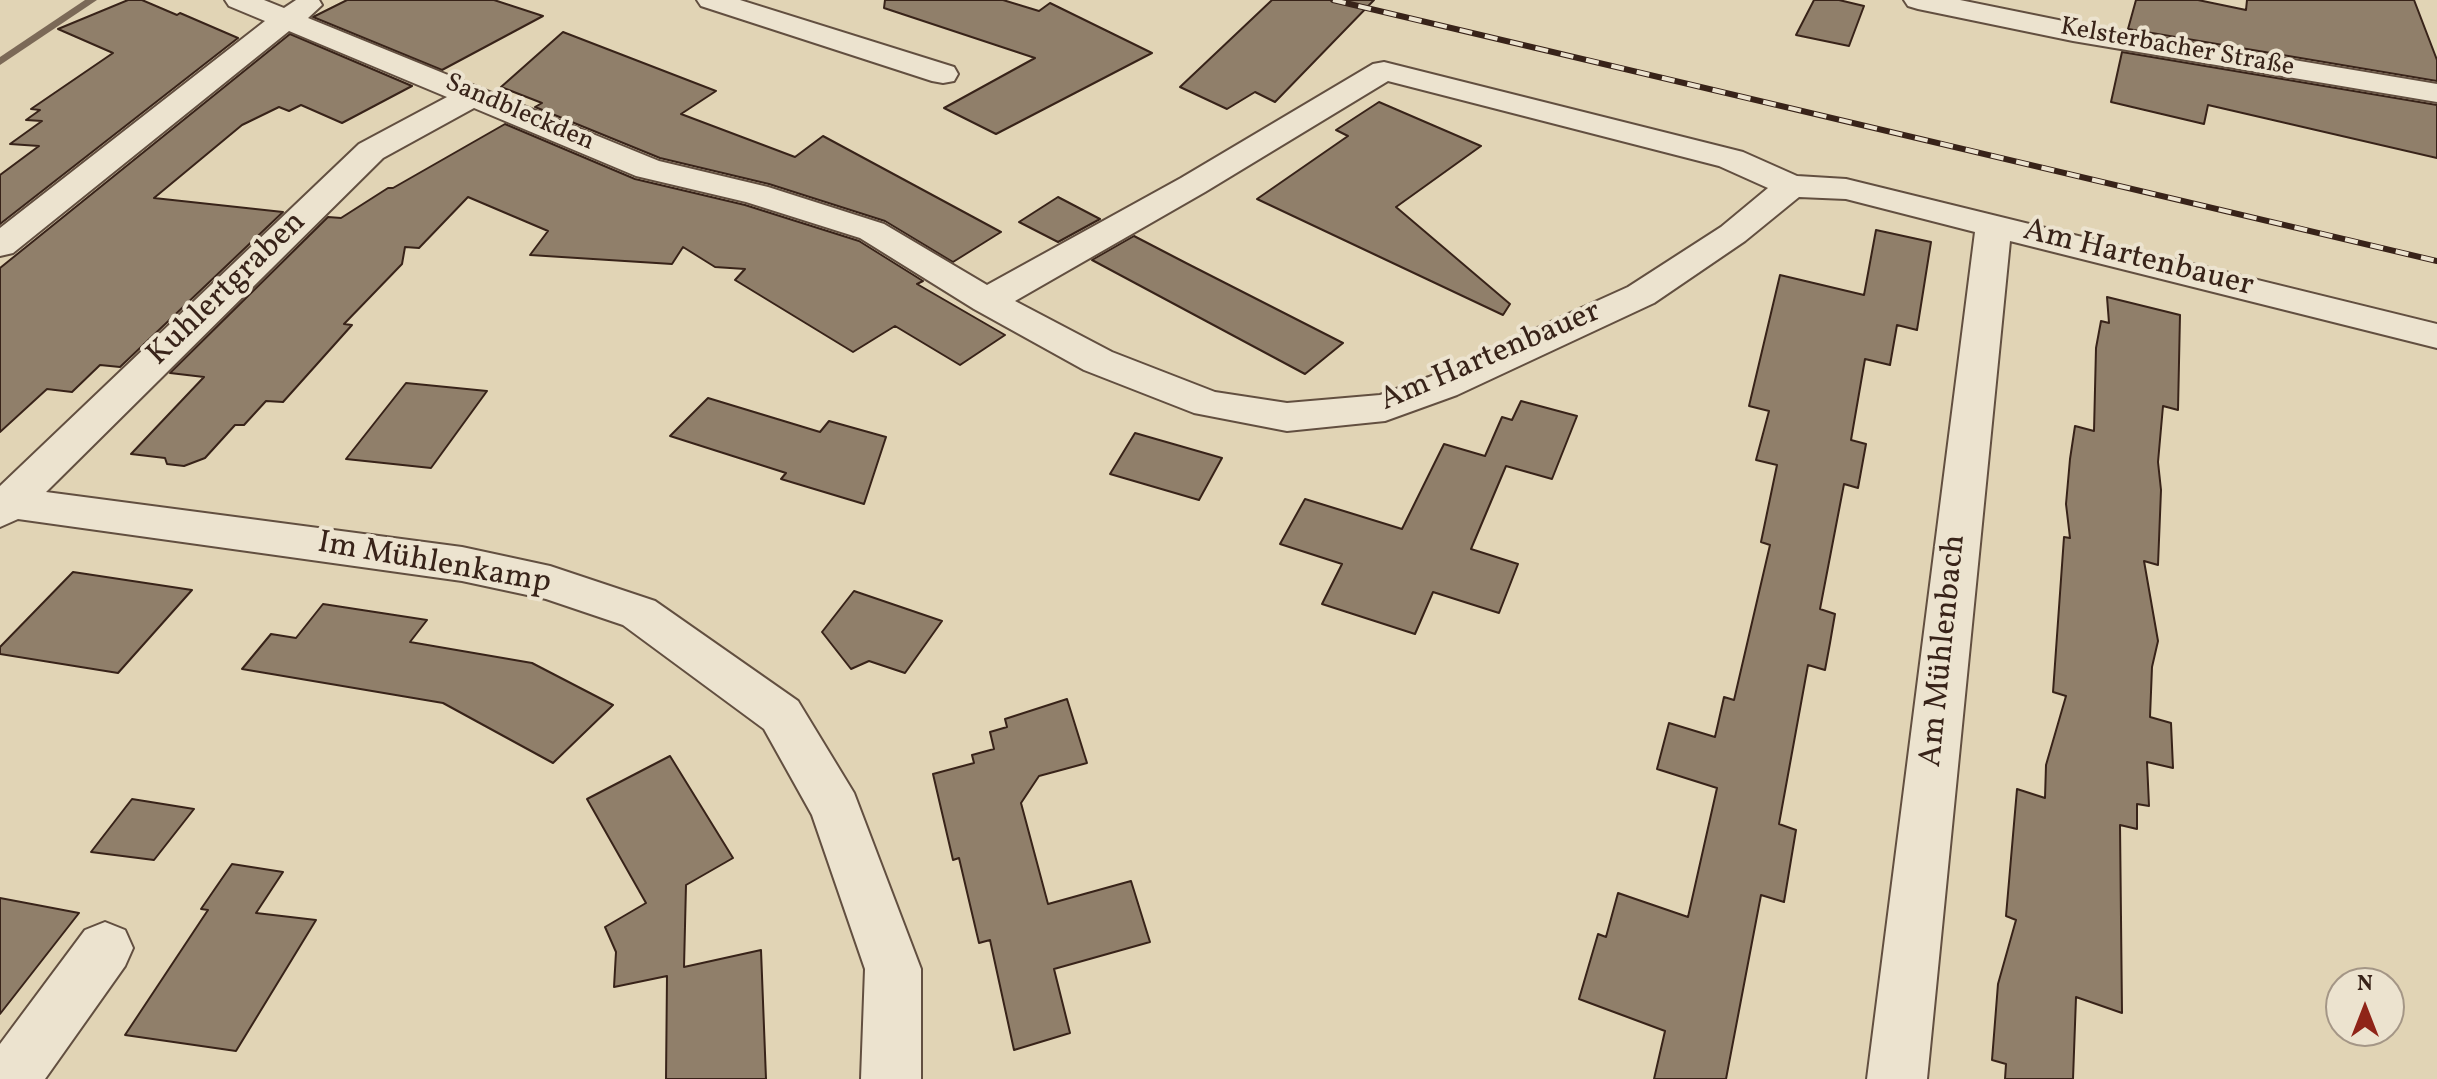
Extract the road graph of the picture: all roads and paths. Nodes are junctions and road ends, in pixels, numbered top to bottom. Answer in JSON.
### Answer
{"nodes":[{"id":1,"x":239,"y":0,"type":"edge"},
{"id":2,"x":317,"y":0,"type":"edge"},
{"id":3,"x":711,"y":0,"type":"edge"},
{"id":4,"x":1918,"y":0,"type":"edge"},
{"id":5,"x":288,"y":18,"type":"junction"},
{"id":6,"x":943,"y":74,"type":"dead end"},
{"id":7,"x":2437,"y":93,"type":"edge"},
{"id":8,"x":475,"y":95,"type":"junction"},
{"id":9,"x":1791,"y":186,"type":"junction"},
{"id":10,"x":756,"y":194,"type":"joint"},
{"id":11,"x":1994,"y":224,"type":"junction"},
{"id":12,"x":0,"y":245,"type":"edge"},
{"id":13,"x":987,"y":301,"type":"junction"},
{"id":14,"x":2437,"y":336,"type":"edge"},
{"id":15,"x":3,"y":505,"type":"edge"},
{"id":16,"x":105,"y":948,"type":"dead end"},
{"id":17,"x":10,"y":1079,"type":"edge"},
{"id":18,"x":891,"y":1079,"type":"edge"},
{"id":19,"x":1897,"y":1079,"type":"edge"}],
"edges":[{"from":1,"to":5,"type":"street","name":"Sandbleckden"},
{"from":2,"to":5,"type":"street"},
{"from":3,"to":6,"type":"street"},
{"from":4,"to":7,"type":"street","name":"Kelsterbacher Straße"},
{"from":5,"to":8,"type":"street","name":"Sandbleckden"},
{"from":5,"to":12,"type":"street"},
{"from":8,"to":10,"type":"street","name":"Sandbleckden"},
{"from":8,"to":15,"type":"street","name":"Kuhlertgraben"},
{"from":9,"to":11,"type":"street","name":"Am Hartenbauer"},
{"from":9,"to":13,"type":"street","name":"Am Hartenbauer"},
{"from":9,"to":13,"type":"street","name":"Am Hartenbauer"},
{"from":10,"to":13,"type":"street","name":"Am Hartenbauer"},
{"from":11,"to":14,"type":"street","name":"Am Hartenbauer"},
{"from":11,"to":19,"type":"street","name":"Am Mühlenbach"},
{"from":15,"to":18,"type":"street","name":"Im Mühlenkamp"},
{"from":16,"to":17,"type":"street"}]}
